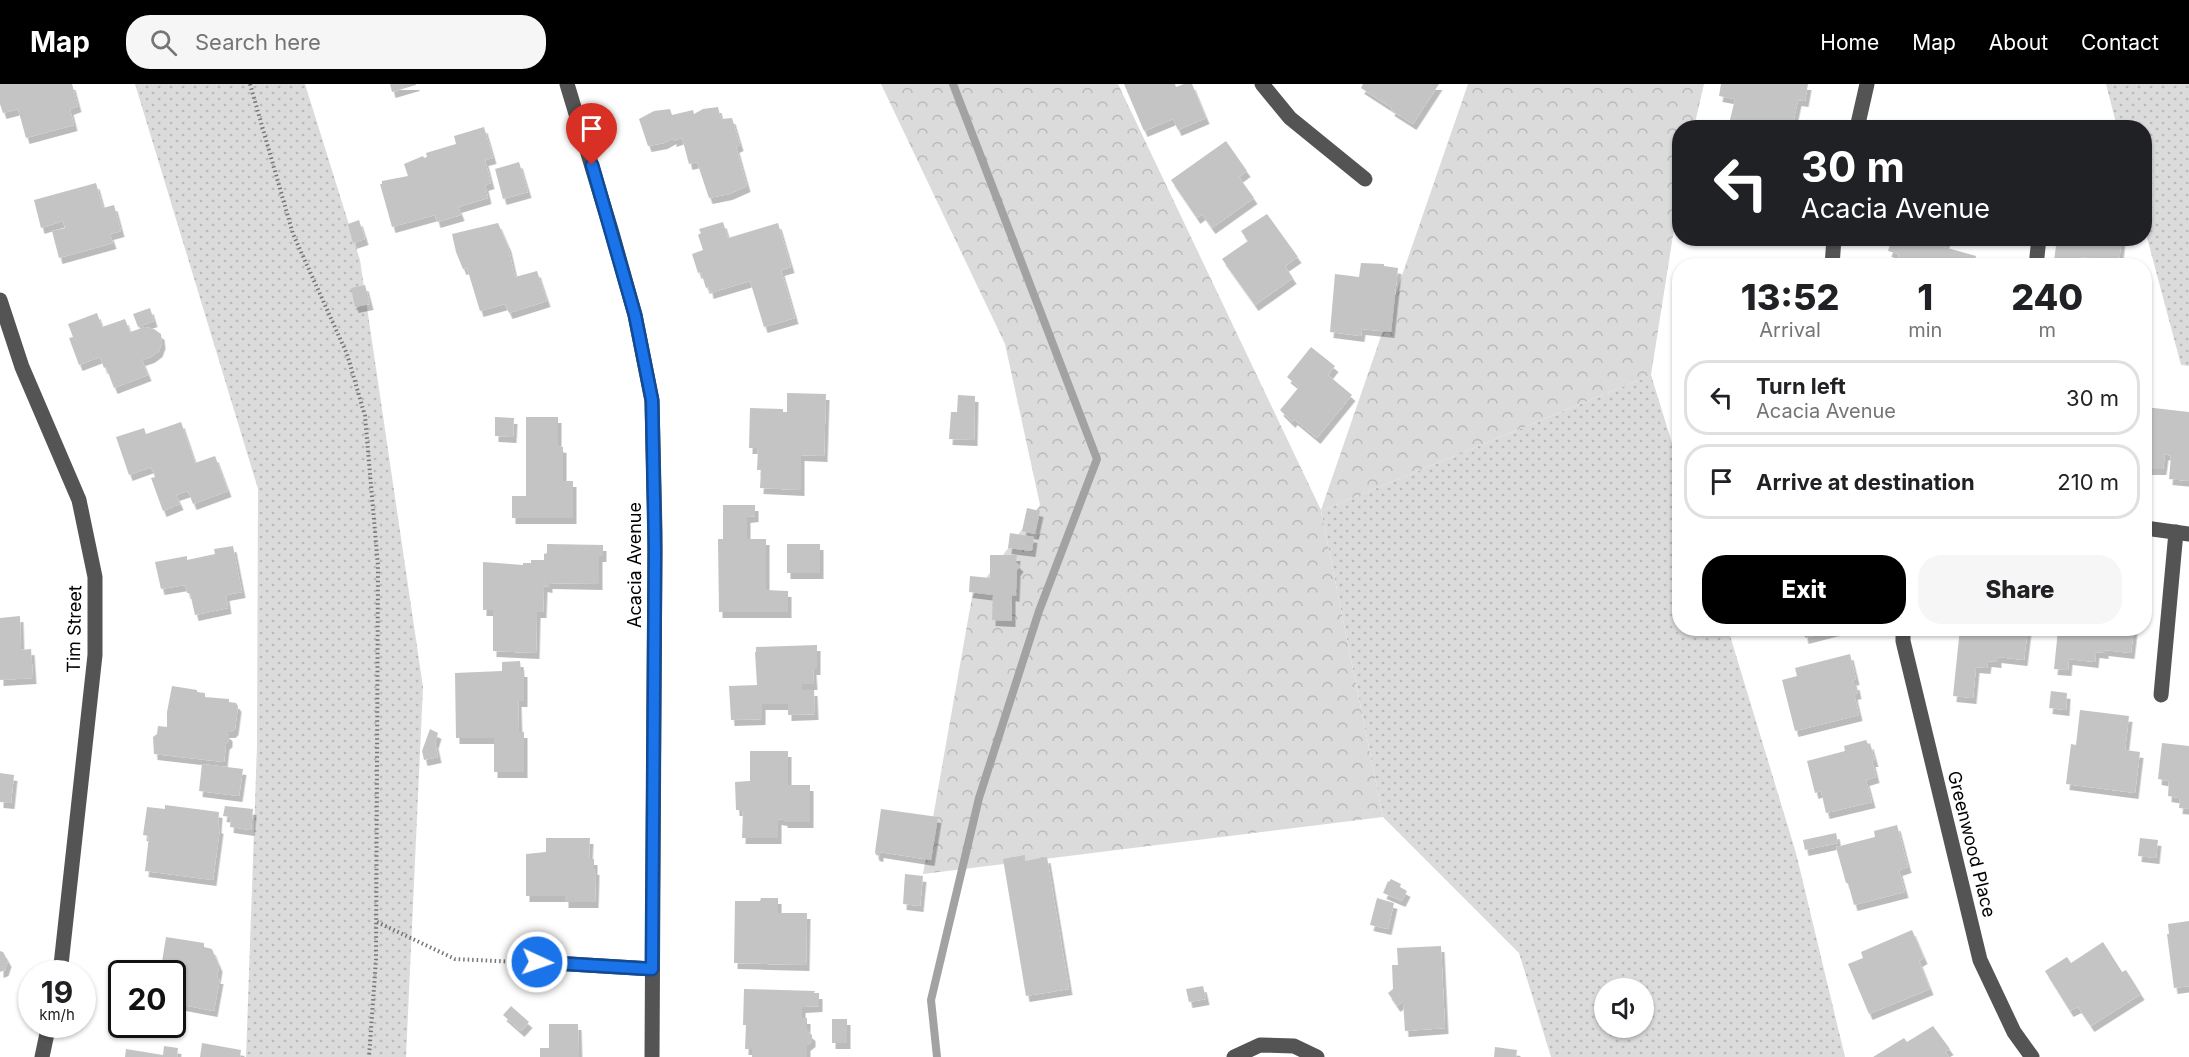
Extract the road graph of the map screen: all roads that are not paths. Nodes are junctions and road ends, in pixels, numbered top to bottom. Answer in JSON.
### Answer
{"nodes":[{"id":1,"x":567,"y":84,"type":"edge"},
{"id":2,"x":1262,"y":84,"type":"edge"},
{"id":3,"x":1867,"y":84,"type":"edge"},
{"id":4,"x":1859,"y":120,"type":"edge"},
{"id":5,"x":1365,"y":179,"type":"dead end"},
{"id":6,"x":0,"y":300,"type":"edge"},
{"id":7,"x":2152,"y":529,"type":"edge"},
{"id":8,"x":2182,"y":533,"type":"edge"},
{"id":9,"x":1903,"y":636,"type":"edge"},
{"id":10,"x":2161,"y":695,"type":"dead end"},
{"id":11,"x":62,"y":960,"type":"edge"},
{"id":12,"x":537,"y":962,"type":"road end"},
{"id":13,"x":652,"y":969,"type":"junction"},
{"id":14,"x":46,"y":1038,"type":"edge"},
{"id":15,"x":42,"y":1057,"type":"edge"},
{"id":16,"x":652,"y":1057,"type":"edge"},
{"id":17,"x":1234,"y":1057,"type":"edge"},
{"id":18,"x":1317,"y":1057,"type":"edge"},
{"id":19,"x":2032,"y":1057,"type":"edge"}],
"edges":[{"from":1,"to":13,"type":"street","name":"Acacia Avenue"},
{"from":2,"to":5,"type":"street"},
{"from":3,"to":4,"type":"street"},
{"from":6,"to":11,"type":"street","name":"Tim Street"},
{"from":7,"to":8,"type":"street"},
{"from":8,"to":10,"type":"street"},
{"from":9,"to":19,"type":"street","name":"Greenwood Place"},
{"from":12,"to":13,"type":"street"},
{"from":13,"to":16,"type":"street","name":"Acacia Avenue"},
{"from":14,"to":15,"type":"street"},
{"from":17,"to":18,"type":"street"}]}
